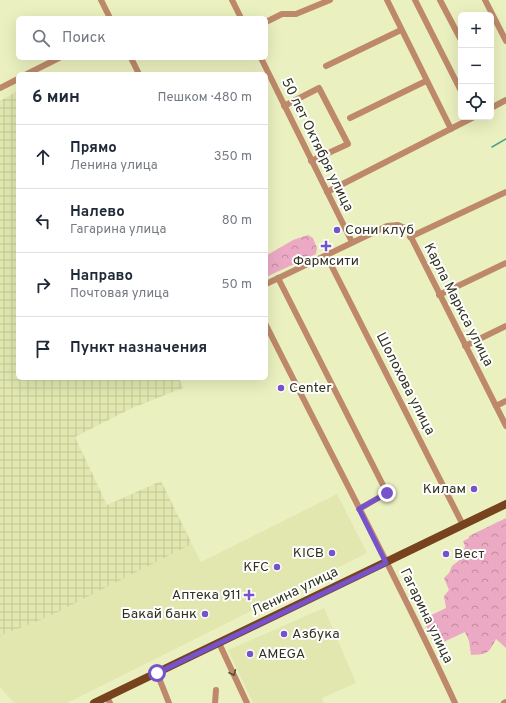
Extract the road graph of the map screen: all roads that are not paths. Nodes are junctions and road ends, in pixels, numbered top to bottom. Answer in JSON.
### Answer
{"nodes":[{"id":1,"x":101,"y":0,"type":"edge"},
{"id":2,"x":232,"y":0,"type":"edge"},
{"id":3,"x":330,"y":0,"type":"edge"},
{"id":4,"x":387,"y":0,"type":"edge"},
{"id":5,"x":415,"y":0,"type":"edge"},
{"id":6,"x":440,"y":0,"type":"edge"},
{"id":7,"x":485,"y":0,"type":"edge"},
{"id":8,"x":109,"y":16,"type":"edge"},
{"id":9,"x":240,"y":16,"type":"edge"},
{"id":10,"x":268,"y":21,"type":"edge"},
{"id":11,"x":401,"y":30,"type":"junction"},
{"id":12,"x":458,"y":34,"type":"edge"},
{"id":13,"x":506,"y":41,"type":"edge"},
{"id":14,"x":55,"y":60,"type":"edge"},
{"id":15,"x":132,"y":60,"type":"edge"},
{"id":16,"x":262,"y":60,"type":"edge"},
{"id":17,"x":326,"y":66,"type":"dead end"},
{"id":18,"x":31,"y":72,"type":"edge"},
{"id":19,"x":138,"y":72,"type":"edge"},
{"id":20,"x":268,"y":72,"type":"edge"},
{"id":21,"x":268,"y":73,"type":"edge"},
{"id":22,"x":16,"y":80,"type":"edge"},
{"id":23,"x":426,"y":81,"type":"junction"},
{"id":24,"x":458,"y":85,"type":"edge"},
{"id":25,"x":0,"y":88,"type":"edge"},
{"id":26,"x":506,"y":100,"type":"edge"},
{"id":27,"x":284,"y":106,"type":"junction"},
{"id":28,"x":494,"y":106,"type":"edge"},
{"id":29,"x":350,"y":118,"type":"dead end"},
{"id":30,"x":468,"y":120,"type":"edge"},
{"id":31,"x":451,"y":129,"type":"junction"},
{"id":32,"x":311,"y":162,"type":"junction"},
{"id":33,"x":326,"y":192,"type":"junction"},
{"id":34,"x":506,"y":192,"type":"edge"},
{"id":35,"x":410,"y":237,"type":"junction"},
{"id":36,"x":352,"y":242,"type":"junction"},
{"id":37,"x":326,"y":255,"type":"junction"},
{"id":38,"x":506,"y":263,"type":"edge"},
{"id":39,"x":278,"y":278,"type":"junction"},
{"id":40,"x":268,"y":283,"type":"edge"},
{"id":41,"x":440,"y":295,"type":"junction"},
{"id":42,"x":506,"y":326,"type":"edge"},
{"id":43,"x":268,"y":329,"type":"edge"},
{"id":44,"x":465,"y":346,"type":"junction"},
{"id":45,"x":506,"y":401,"type":"edge"},
{"id":46,"x":496,"y":406,"type":"junction"},
{"id":47,"x":506,"y":426,"type":"edge"},
{"id":48,"x":506,"y":504,"type":"edge"},
{"id":49,"x":359,"y":509,"type":"junction"},
{"id":50,"x":463,"y":525,"type":"junction"},
{"id":51,"x":386,"y":563,"type":"junction"},
{"id":52,"x":219,"y":643,"type":"junction"},
{"id":53,"x":157,"y":673,"type":"junction"},
{"id":54,"x":216,"y":690,"type":"dead end"},
{"id":55,"x":108,"y":700,"type":"edge"},
{"id":56,"x":94,"y":703,"type":"edge"},
{"id":57,"x":169,"y":703,"type":"edge"},
{"id":58,"x":215,"y":703,"type":"edge"},
{"id":59,"x":247,"y":703,"type":"edge"},
{"id":60,"x":456,"y":703,"type":"edge"}],
"edges":[{"from":1,"to":8,"type":"street"},
{"from":2,"to":9,"type":"street"},
{"from":3,"to":10,"type":"street"},
{"from":4,"to":11,"type":"street"},
{"from":5,"to":24,"type":"street"},
{"from":6,"to":12,"type":"street"},
{"from":7,"to":13,"type":"street"},
{"from":11,"to":17,"type":"street"},
{"from":11,"to":23,"type":"street"},
{"from":14,"to":18,"type":"street"},
{"from":15,"to":19,"type":"street"},
{"from":16,"to":20,"type":"street","name":"50 лет Октября улица"},
{"from":21,"to":27,"type":"street","name":"50 лет Октября улица"},
{"from":22,"to":25,"type":"street"},
{"from":23,"to":29,"type":"street"},
{"from":23,"to":31,"type":"street"},
{"from":26,"to":28,"type":"street"},
{"from":27,"to":32,"type":"street","name":"50 лет Октября улица"},
{"from":27,"to":32,"type":"street"},
{"from":30,"to":31,"type":"street"},
{"from":31,"to":33,"type":"street"},
{"from":32,"to":33,"type":"street","name":"50 лет Октября улица"},
{"from":33,"to":36,"type":"street","name":"50 лет Октября улица"},
{"from":34,"to":35,"type":"street"},
{"from":35,"to":36,"type":"street","name":"Карла Маркса улица"},
{"from":35,"to":41,"type":"street","name":"Карла Маркса улица"},
{"from":36,"to":37,"type":"street"},
{"from":37,"to":39,"type":"street"},
{"from":37,"to":50,"type":"street","name":"Шолохова улица"},
{"from":38,"to":41,"type":"street"},
{"from":39,"to":40,"type":"street"},
{"from":39,"to":49,"type":"street"},
{"from":41,"to":44,"type":"street","name":"Карла Маркса улица"},
{"from":42,"to":44,"type":"street"},
{"from":43,"to":49,"type":"street","name":"Гагарина улица"},
{"from":44,"to":46,"type":"street","name":"Карла Маркса улица"},
{"from":45,"to":46,"type":"street"},
{"from":46,"to":47,"type":"street","name":"Карла Маркса улица"},
{"from":48,"to":50,"type":"main road","name":"Ленина улица"},
{"from":49,"to":51,"type":"street","name":"Гагарина улица"},
{"from":50,"to":51,"type":"main road","name":"Ленина улица"},
{"from":51,"to":52,"type":"main road","name":"Ленина улица"},
{"from":51,"to":60,"type":"street","name":"Гагарина улица"},
{"from":52,"to":53,"type":"main road","name":"Ленина улица"},
{"from":52,"to":59,"type":"street","one_way":true},
{"from":53,"to":55,"type":"main road","name":"Ленина улица"},
{"from":53,"to":57,"type":"street"},
{"from":54,"to":58,"type":"street"},
{"from":55,"to":56,"type":"main road","name":"Ленина улица"}]}
